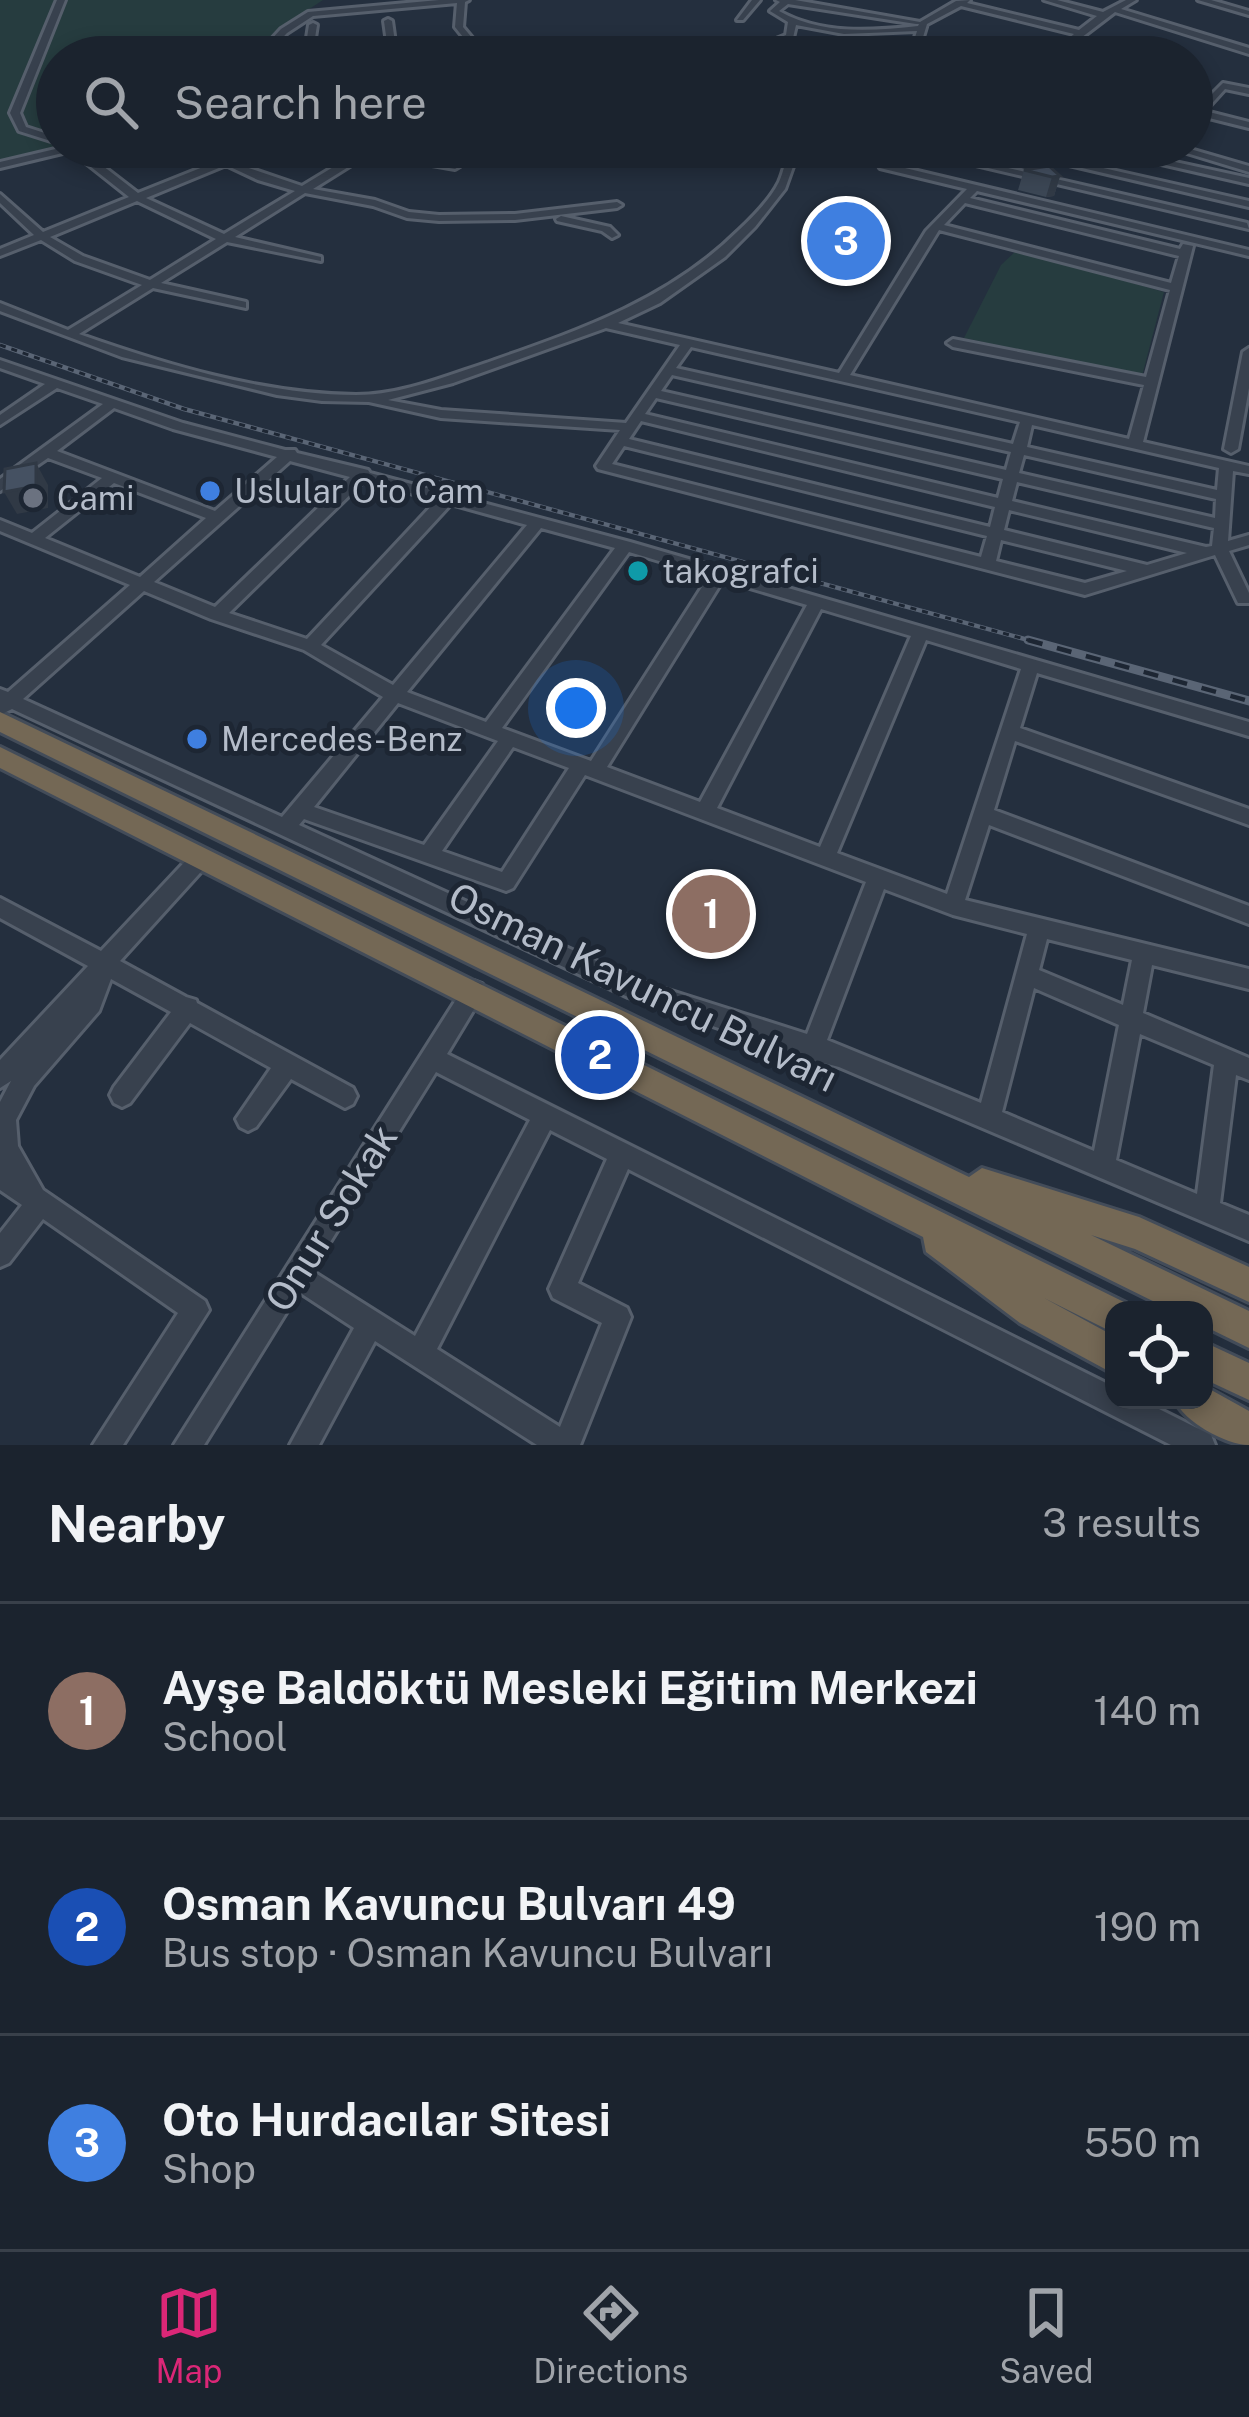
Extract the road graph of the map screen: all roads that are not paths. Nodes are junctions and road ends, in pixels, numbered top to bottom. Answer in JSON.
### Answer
{"nodes":[{"id":1,"x":61,"y":0,"type":"edge"},
{"id":2,"x":756,"y":0,"type":"edge"},
{"id":3,"x":1048,"y":0,"type":"edge"},
{"id":4,"x":1132,"y":0,"type":"edge"},
{"id":5,"x":1206,"y":0,"type":"edge"},
{"id":6,"x":1234,"y":0,"type":"edge"},
{"id":7,"x":463,"y":1,"type":"edge"},
{"id":8,"x":963,"y":1,"type":"edge"},
{"id":9,"x":782,"y":2,"type":"edge"},
{"id":10,"x":1249,"y":4,"type":"edge"},
{"id":11,"x":1107,"y":12,"type":"junction"},
{"id":12,"x":1249,"y":13,"type":"edge"},
{"id":13,"x":740,"y":18,"type":"dead end"},
{"id":14,"x":388,"y":21,"type":"dead end"},
{"id":15,"x":1196,"y":21,"type":"dead end"},
{"id":16,"x":792,"y":22,"type":"junction"},
{"id":17,"x":313,"y":25,"type":"dead end"},
{"id":18,"x":920,"y":30,"type":"junction"},
{"id":19,"x":1183,"y":31,"type":"junction"},
{"id":20,"x":1082,"y":32,"type":"junction"},
{"id":21,"x":46,"y":36,"type":"edge"},
{"id":22,"x":279,"y":36,"type":"edge"},
{"id":23,"x":311,"y":36,"type":"edge"},
{"id":24,"x":390,"y":36,"type":"edge"},
{"id":25,"x":466,"y":36,"type":"edge"},
{"id":26,"x":788,"y":36,"type":"edge"},
{"id":27,"x":918,"y":36,"type":"edge"},
{"id":28,"x":1077,"y":36,"type":"edge"},
{"id":29,"x":1200,"y":36,"type":"edge"},
{"id":30,"x":1213,"y":40,"type":"edge"},
{"id":31,"x":1249,"y":51,"type":"edge"},
{"id":32,"x":36,"y":61,"type":"edge"},
{"id":33,"x":1249,"y":91,"type":"edge"},
{"id":34,"x":1213,"y":96,"type":"edge"},
{"id":35,"x":1213,"y":118,"type":"edge"},
{"id":36,"x":1249,"y":125,"type":"edge"},
{"id":37,"x":36,"y":133,"type":"edge"},
{"id":38,"x":36,"y":156,"type":"edge"},
{"id":39,"x":1213,"y":157,"type":"edge"},
{"id":40,"x":0,"y":165,"type":"edge"},
{"id":41,"x":1213,"y":166,"type":"edge"},
{"id":42,"x":100,"y":168,"type":"edge"},
{"id":43,"x":209,"y":168,"type":"edge"},
{"id":44,"x":238,"y":168,"type":"edge"},
{"id":45,"x":252,"y":168,"type":"edge"},
{"id":46,"x":334,"y":168,"type":"edge"},
{"id":47,"x":787,"y":168,"type":"edge"},
{"id":48,"x":892,"y":168,"type":"edge"},
{"id":49,"x":996,"y":168,"type":"edge"},
{"id":50,"x":1032,"y":168,"type":"edge"},
{"id":51,"x":1079,"y":168,"type":"edge"},
{"id":52,"x":1090,"y":168,"type":"edge"},
{"id":53,"x":1245,"y":171,"type":"edge"},
{"id":54,"x":1027,"y":175,"type":"junction"},
{"id":55,"x":259,"y":177,"type":"junction"},
{"id":56,"x":1067,"y":184,"type":"junction"},
{"id":57,"x":974,"y":188,"type":"junction"},
{"id":58,"x":298,"y":191,"type":"junction"},
{"id":59,"x":996,"y":193,"type":"junction"},
{"id":60,"x":0,"y":197,"type":"edge"},
{"id":61,"x":136,"y":197,"type":"junction"},
{"id":62,"x":963,"y":199,"type":"junction"},
{"id":63,"x":1249,"y":204,"type":"edge"},
{"id":64,"x":617,"y":205,"type":"dead end"},
{"id":65,"x":1051,"y":206,"type":"junction"},
{"id":66,"x":537,"y":216,"type":"junction"},
{"id":67,"x":1248,"y":224,"type":"edge"},
{"id":68,"x":937,"y":226,"type":"junction"},
{"id":69,"x":612,"y":235,"type":"dead end"},
{"id":70,"x":42,"y":236,"type":"junction"},
{"id":71,"x":223,"y":238,"type":"junction"},
{"id":72,"x":1187,"y":247,"type":"junction"},
{"id":73,"x":1242,"y":252,"type":"edge"},
{"id":74,"x":0,"y":253,"type":"edge"},
{"id":75,"x":317,"y":259,"type":"dead end"},
{"id":76,"x":148,"y":284,"type":"junction"},
{"id":77,"x":1176,"y":288,"type":"junction"},
{"id":78,"x":242,"y":305,"type":"dead end"},
{"id":79,"x":0,"y":307,"type":"edge"},
{"id":80,"x":610,"y":325,"type":"junction"},
{"id":81,"x":69,"y":335,"type":"junction"},
{"id":82,"x":687,"y":343,"type":"junction"},
{"id":83,"x":953,"y":343,"type":"dead end"},
{"id":84,"x":1249,"y":352,"type":"edge"},
{"id":85,"x":0,"y":364,"type":"edge"},
{"id":86,"x":791,"y":366,"type":"junction"},
{"id":87,"x":668,"y":370,"type":"junction"},
{"id":88,"x":842,"y":378,"type":"junction"},
{"id":89,"x":1151,"y":382,"type":"junction"},
{"id":90,"x":56,"y":383,"type":"junction"},
{"id":91,"x":900,"y":391,"type":"junction"},
{"id":92,"x":653,"y":393,"type":"junction"},
{"id":93,"x":776,"y":394,"type":"junction"},
{"id":94,"x":365,"y":399,"type":"junction"},
{"id":95,"x":113,"y":403,"type":"junction"},
{"id":96,"x":763,"y":418,"type":"junction"},
{"id":97,"x":888,"y":420,"type":"junction"},
{"id":98,"x":1027,"y":420,"type":"junction"},
{"id":99,"x":0,"y":421,"type":"edge"},
{"id":100,"x":629,"y":428,"type":"junction"},
{"id":101,"x":749,"y":443,"type":"junction"},
{"id":102,"x":1135,"y":444,"type":"junction"},
{"id":103,"x":878,"y":445,"type":"junction"},
{"id":104,"x":1019,"y":449,"type":"junction"},
{"id":105,"x":46,"y":452,"type":"junction"},
{"id":106,"x":290,"y":453,"type":"junction"},
{"id":107,"x":1229,"y":457,"type":"junction"},
{"id":108,"x":735,"y":469,"type":"junction"},
{"id":109,"x":1249,"y":470,"type":"edge"},
{"id":110,"x":866,"y":471,"type":"junction"},
{"id":111,"x":363,"y":473,"type":"junction"},
{"id":112,"x":1011,"y":476,"type":"junction"},
{"id":113,"x":112,"y":477,"type":"junction"},
{"id":114,"x":0,"y":486,"type":"edge"},
{"id":115,"x":720,"y":496,"type":"junction"},
{"id":116,"x":1224,"y":496,"type":"junction"},
{"id":117,"x":449,"y":497,"type":"junction"},
{"id":118,"x":855,"y":498,"type":"junction"},
{"id":119,"x":1004,"y":504,"type":"junction"},
{"id":120,"x":217,"y":517,"type":"junction"},
{"id":121,"x":538,"y":522,"type":"junction"},
{"id":122,"x":1222,"y":525,"type":"junction"},
{"id":123,"x":0,"y":526,"type":"edge"},
{"id":124,"x":843,"y":527,"type":"junction"},
{"id":125,"x":996,"y":533,"type":"junction"},
{"id":126,"x":34,"y":539,"type":"junction"},
{"id":127,"x":1249,"y":541,"type":"edge"},
{"id":128,"x":625,"y":546,"type":"junction"},
{"id":129,"x":1213,"y":551,"type":"junction"},
{"id":130,"x":987,"y":564,"type":"junction"},
{"id":131,"x":1147,"y":571,"type":"junction"},
{"id":132,"x":719,"y":574,"type":"junction"},
{"id":133,"x":142,"y":584,"type":"junction"},
{"id":134,"x":1244,"y":599,"type":"dead end"},
{"id":135,"x":817,"y":602,"type":"junction"},
{"id":136,"x":217,"y":615,"type":"junction"},
{"id":137,"x":921,"y":633,"type":"junction"},
{"id":138,"x":310,"y":646,"type":"junction"},
{"id":139,"x":1031,"y":665,"type":"junction"},
{"id":140,"x":395,"y":695,"type":"junction"},
{"id":141,"x":2,"y":707,"type":"edge"},
{"id":142,"x":1249,"y":729,"type":"edge"},
{"id":143,"x":1010,"y":732,"type":"junction"},
{"id":144,"x":500,"y":735,"type":"junction"},
{"id":145,"x":0,"y":757,"type":"edge"},
{"id":146,"x":588,"y":768,"type":"junction"},
{"id":147,"x":299,"y":810,"type":"junction"},
{"id":148,"x":705,"y":812,"type":"junction"},
{"id":149,"x":983,"y":814,"type":"junction"},
{"id":150,"x":1249,"y":817,"type":"edge"},
{"id":151,"x":284,"y":829,"type":"junction"},
{"id":152,"x":428,"y":855,"type":"junction"},
{"id":153,"x":201,"y":858,"type":"junction"},
{"id":154,"x":826,"y":858,"type":"junction"},
{"id":155,"x":878,"y":878,"type":"junction"},
{"id":156,"x":953,"y":906,"type":"junction"},
{"id":157,"x":0,"y":907,"type":"edge"},
{"id":158,"x":1249,"y":915,"type":"edge"},
{"id":159,"x":1039,"y":927,"type":"junction"},
{"id":160,"x":1144,"y":953,"type":"junction"},
{"id":161,"x":107,"y":964,"type":"junction"},
{"id":162,"x":1027,"y":975,"type":"junction"},
{"id":163,"x":1249,"y":979,"type":"edge"},
{"id":164,"x":474,"y":991,"type":"junction"},
{"id":165,"x":188,"y":1007,"type":"junction"},
{"id":166,"x":1131,"y":1019,"type":"junction"},
{"id":167,"x":812,"y":1048,"type":"junction"},
{"id":168,"x":432,"y":1058,"type":"junction"},
{"id":169,"x":288,"y":1064,"type":"junction"},
{"id":170,"x":1237,"y":1064,"type":"edge"},
{"id":171,"x":0,"y":1077,"type":"edge"},
{"id":172,"x":122,"y":1095,"type":"dead end"},
{"id":173,"x":345,"y":1096,"type":"dead end"},
{"id":174,"x":544,"y":1115,"type":"junction"},
{"id":175,"x":989,"y":1118,"type":"junction"},
{"id":176,"x":248,"y":1119,"type":"dead end"},
{"id":177,"x":622,"y":1154,"type":"junction"},
{"id":178,"x":902,"y":1159,"type":"junction"},
{"id":179,"x":1103,"y":1166,"type":"junction"},
{"id":180,"x":0,"y":1175,"type":"edge"},
{"id":181,"x":888,"y":1202,"type":"junction"},
{"id":182,"x":38,"y":1205,"type":"junction"},
{"id":183,"x":1207,"y":1210,"type":"junction"},
{"id":184,"x":1249,"y":1228,"type":"edge"},
{"id":185,"x":0,"y":1254,"type":"edge"},
{"id":186,"x":295,"y":1275,"type":"junction"},
{"id":187,"x":1249,"y":1285,"type":"edge"},
{"id":188,"x":1105,"y":1310,"type":"edge"},
{"id":189,"x":371,"y":1323,"type":"junction"},
{"id":190,"x":1249,"y":1330,"type":"edge"},
{"id":191,"x":1105,"y":1351,"type":"edge"},
{"id":192,"x":420,"y":1354,"type":"junction"},
{"id":193,"x":1213,"y":1364,"type":"edge"},
{"id":194,"x":1249,"y":1382,"type":"edge"},
{"id":195,"x":1209,"y":1409,"type":"edge"},
{"id":196,"x":1249,"y":1431,"type":"edge"},
{"id":197,"x":106,"y":1445,"type":"edge"},
{"id":198,"x":188,"y":1445,"type":"edge"},
{"id":199,"x":304,"y":1445,"type":"edge"},
{"id":200,"x":565,"y":1445,"type":"edge"},
{"id":201,"x":1201,"y":1445,"type":"edge"}],
"edges":[{"from":1,"to":21,"type":"street"},
{"from":2,"to":13,"type":"street"},
{"from":3,"to":11,"type":"street"},
{"from":4,"to":11,"type":"street"},
{"from":5,"to":12,"type":"street"},
{"from":6,"to":10,"type":"street"},
{"from":7,"to":22,"type":"street"},
{"from":7,"to":25,"type":"street"},
{"from":8,"to":18,"type":"street"},
{"from":8,"to":20,"type":"street"},
{"from":9,"to":16,"type":"street"},
{"from":9,"to":18,"type":"street"},
{"from":11,"to":19,"type":"street"},
{"from":11,"to":20,"type":"street"},
{"from":14,"to":24,"type":"street"},
{"from":15,"to":19,"type":"street"},
{"from":16,"to":18,"type":"street"},
{"from":16,"to":26,"type":"street"},
{"from":17,"to":23,"type":"street"},
{"from":18,"to":27,"type":"street"},
{"from":19,"to":29,"type":"street"},
{"from":20,"to":28,"type":"street"},
{"from":30,"to":31,"type":"street"},
{"from":32,"to":37,"type":"street"},
{"from":33,"to":34,"type":"street"},
{"from":35,"to":36,"type":"street"},
{"from":38,"to":40,"type":"street"},
{"from":39,"to":53,"type":"street"},
{"from":41,"to":53,"type":"street"},
{"from":42,"to":61,"type":"street"},
{"from":43,"to":61,"type":"street"},
{"from":44,"to":55,"type":"street"},
{"from":45,"to":55,"type":"street"},
{"from":46,"to":58,"type":"street"},
{"from":47,"to":80,"type":"street"},
{"from":48,"to":57,"type":"street"},
{"from":49,"to":54,"type":"street"},
{"from":50,"to":54,"type":"street"},
{"from":51,"to":56,"type":"street"},
{"from":52,"to":63,"type":"street"},
{"from":54,"to":56,"type":"street"},
{"from":54,"to":59,"type":"street"},
{"from":55,"to":58,"type":"street"},
{"from":56,"to":65,"type":"street"},
{"from":56,"to":67,"type":"street"},
{"from":57,"to":59,"type":"street"},
{"from":57,"to":62,"type":"street"},
{"from":58,"to":66,"type":"street"},
{"from":58,"to":71,"type":"street"},
{"from":59,"to":65,"type":"street"},
{"from":60,"to":70,"type":"street"},
{"from":61,"to":70,"type":"street"},
{"from":61,"to":71,"type":"street"},
{"from":62,"to":68,"type":"street"},
{"from":62,"to":72,"type":"street"},
{"from":64,"to":66,"type":"street"},
{"from":65,"to":72,"type":"street"},
{"from":66,"to":69,"type":"street"},
{"from":67,"to":73,"type":"street"},
{"from":68,"to":77,"type":"street"},
{"from":68,"to":88,"type":"street"},
{"from":70,"to":74,"type":"street"},
{"from":70,"to":76,"type":"street"},
{"from":71,"to":75,"type":"street"},
{"from":71,"to":76,"type":"street"},
{"from":72,"to":73,"type":"street"},
{"from":72,"to":77,"type":"street"},
{"from":76,"to":78,"type":"street"},
{"from":76,"to":81,"type":"street"},
{"from":77,"to":89,"type":"street"},
{"from":79,"to":81,"type":"street"},
{"from":80,"to":82,"type":"street"},
{"from":80,"to":94,"type":"street"},
{"from":81,"to":94,"type":"street"},
{"from":82,"to":86,"type":"street"},
{"from":82,"to":87,"type":"street"},
{"from":83,"to":89,"type":"street"},
{"from":84,"to":107,"type":"street"},
{"from":85,"to":90,"type":"street"},
{"from":86,"to":88,"type":"street"},
{"from":86,"to":93,"type":"street"},
{"from":87,"to":92,"type":"street"},
{"from":87,"to":93,"type":"street"},
{"from":88,"to":91,"type":"street"},
{"from":89,"to":102,"type":"street"},
{"from":90,"to":95,"type":"street"},
{"from":90,"to":99,"type":"street"},
{"from":91,"to":97,"type":"street"},
{"from":91,"to":98,"type":"street"},
{"from":92,"to":96,"type":"street"},
{"from":92,"to":100,"type":"street"},
{"from":93,"to":96,"type":"street"},
{"from":93,"to":97,"type":"street"},
{"from":94,"to":100,"type":"street"},
{"from":95,"to":105,"type":"street"},
{"from":95,"to":106,"type":"street"},
{"from":96,"to":101,"type":"street"},
{"from":96,"to":103,"type":"street"},
{"from":97,"to":103,"type":"street"},
{"from":97,"to":104,"type":"street"},
{"from":98,"to":102,"type":"street"},
{"from":98,"to":104,"type":"street"},
{"from":100,"to":101,"type":"street"},
{"from":100,"to":108,"type":"street"},
{"from":100,"to":115,"type":"street"},
{"from":101,"to":108,"type":"street"},
{"from":101,"to":110,"type":"street"},
{"from":102,"to":107,"type":"street"},
{"from":103,"to":110,"type":"street"},
{"from":103,"to":112,"type":"street"},
{"from":104,"to":112,"type":"street"},
{"from":104,"to":116,"type":"street"},
{"from":105,"to":113,"type":"street"},
{"from":105,"to":114,"type":"street"},
{"from":106,"to":111,"type":"street"},
{"from":106,"to":120,"type":"street"},
{"from":107,"to":109,"type":"street"},
{"from":107,"to":116,"type":"street"},
{"from":108,"to":115,"type":"street"},
{"from":108,"to":118,"type":"street"},
{"from":110,"to":118,"type":"street"},
{"from":110,"to":119,"type":"street"},
{"from":111,"to":117,"type":"street"},
{"from":111,"to":136,"type":"street"},
{"from":112,"to":119,"type":"street"},
{"from":112,"to":122,"type":"street"},
{"from":113,"to":120,"type":"street"},
{"from":113,"to":126,"type":"street"},
{"from":115,"to":124,"type":"street"},
{"from":116,"to":122,"type":"street"},
{"from":117,"to":121,"type":"street"},
{"from":117,"to":138,"type":"street"},
{"from":118,"to":124,"type":"street"},
{"from":118,"to":125,"type":"street"},
{"from":119,"to":125,"type":"street"},
{"from":119,"to":129,"type":"street"},
{"from":120,"to":133,"type":"street"},
{"from":121,"to":128,"type":"street"},
{"from":121,"to":140,"type":"street"},
{"from":122,"to":129,"type":"street"},
{"from":123,"to":126,"type":"street"},
{"from":124,"to":130,"type":"street"},
{"from":125,"to":130,"type":"street"},
{"from":125,"to":131,"type":"street"},
{"from":126,"to":133,"type":"street"},
{"from":127,"to":129,"type":"street"},
{"from":128,"to":132,"type":"street"},
{"from":128,"to":144,"type":"street"},
{"from":129,"to":131,"type":"street"},
{"from":129,"to":134,"type":"street"},
{"from":130,"to":131,"type":"street"},
{"from":132,"to":135,"type":"street"},
{"from":132,"to":146,"type":"street"},
{"from":133,"to":136,"type":"street"},
{"from":133,"to":141,"type":"street"},
{"from":135,"to":137,"type":"street"},
{"from":135,"to":148,"type":"street"},
{"from":136,"to":138,"type":"street"},
{"from":137,"to":139,"type":"street"},
{"from":137,"to":154,"type":"street"},
{"from":138,"to":140,"type":"street"},
{"from":139,"to":142,"type":"street"},
{"from":139,"to":143,"type":"street"},
{"from":140,"to":144,"type":"street"},
{"from":140,"to":147,"type":"street"},
{"from":141,"to":151,"type":"street"},
{"from":141,"to":178,"type":"highway","name":"Osman Kavuncu Bulvarı"},
{"from":143,"to":149,"type":"street"},
{"from":143,"to":150,"type":"street"},
{"from":144,"to":146,"type":"street"},
{"from":144,"to":152,"type":"street"},
{"from":145,"to":153,"type":"highway"},
{"from":146,"to":148,"type":"street"},
{"from":146,"to":152,"type":"street"},
{"from":147,"to":151,"type":"street"},
{"from":147,"to":152,"type":"street"},
{"from":148,"to":154,"type":"street"},
{"from":149,"to":156,"type":"street"},
{"from":149,"to":158,"type":"street"},
{"from":151,"to":167,"type":"street"},
{"from":153,"to":161,"type":"street"},
{"from":153,"to":164,"type":"highway"},
{"from":154,"to":155,"type":"street"},
{"from":155,"to":156,"type":"street"},
{"from":155,"to":167,"type":"street"},
{"from":156,"to":159,"type":"street"},
{"from":157,"to":161,"type":"street"},
{"from":159,"to":160,"type":"street"},
{"from":159,"to":162,"type":"street"},
{"from":160,"to":163,"type":"street"},
{"from":160,"to":166,"type":"street"},
{"from":161,"to":165,"type":"street"},
{"from":161,"to":171,"type":"street"},
{"from":161,"to":182,"type":"street"},
{"from":162,"to":166,"type":"street"},
{"from":162,"to":175,"type":"street"},
{"from":164,"to":168,"type":"street","name":"Onur Sokak"},
{"from":164,"to":181,"type":"highway"},
{"from":165,"to":169,"type":"street"},
{"from":165,"to":172,"type":"street"},
{"from":166,"to":170,"type":"street"},
{"from":166,"to":179,"type":"street"},
{"from":167,"to":175,"type":"street"},
{"from":168,"to":174,"type":"street"},
{"from":168,"to":186,"type":"street","name":"Onur Sokak"},
{"from":169,"to":173,"type":"street"},
{"from":169,"to":176,"type":"street"},
{"from":170,"to":183,"type":"street"},
{"from":174,"to":177,"type":"street"},
{"from":174,"to":192,"type":"street"},
{"from":175,"to":179,"type":"street"},
{"from":177,"to":200,"type":"street"},
{"from":177,"to":201,"type":"street"},
{"from":178,"to":187,"type":"highway"},
{"from":178,"to":190,"type":"highway","name":"Osman Kavuncu Bulvarı"},
{"from":179,"to":183,"type":"street"},
{"from":180,"to":182,"type":"street"},
{"from":181,"to":188,"type":"highway"},
{"from":181,"to":191,"type":"highway"},
{"from":182,"to":185,"type":"street"},
{"from":182,"to":197,"type":"street"},
{"from":183,"to":184,"type":"street"},
{"from":186,"to":189,"type":"street"},
{"from":186,"to":198,"type":"street","name":"Onur Sokak"},
{"from":189,"to":192,"type":"street"},
{"from":189,"to":199,"type":"street"},
{"from":192,"to":200,"type":"street"},
{"from":193,"to":194,"type":"highway"},
{"from":195,"to":196,"type":"highway"}]}
